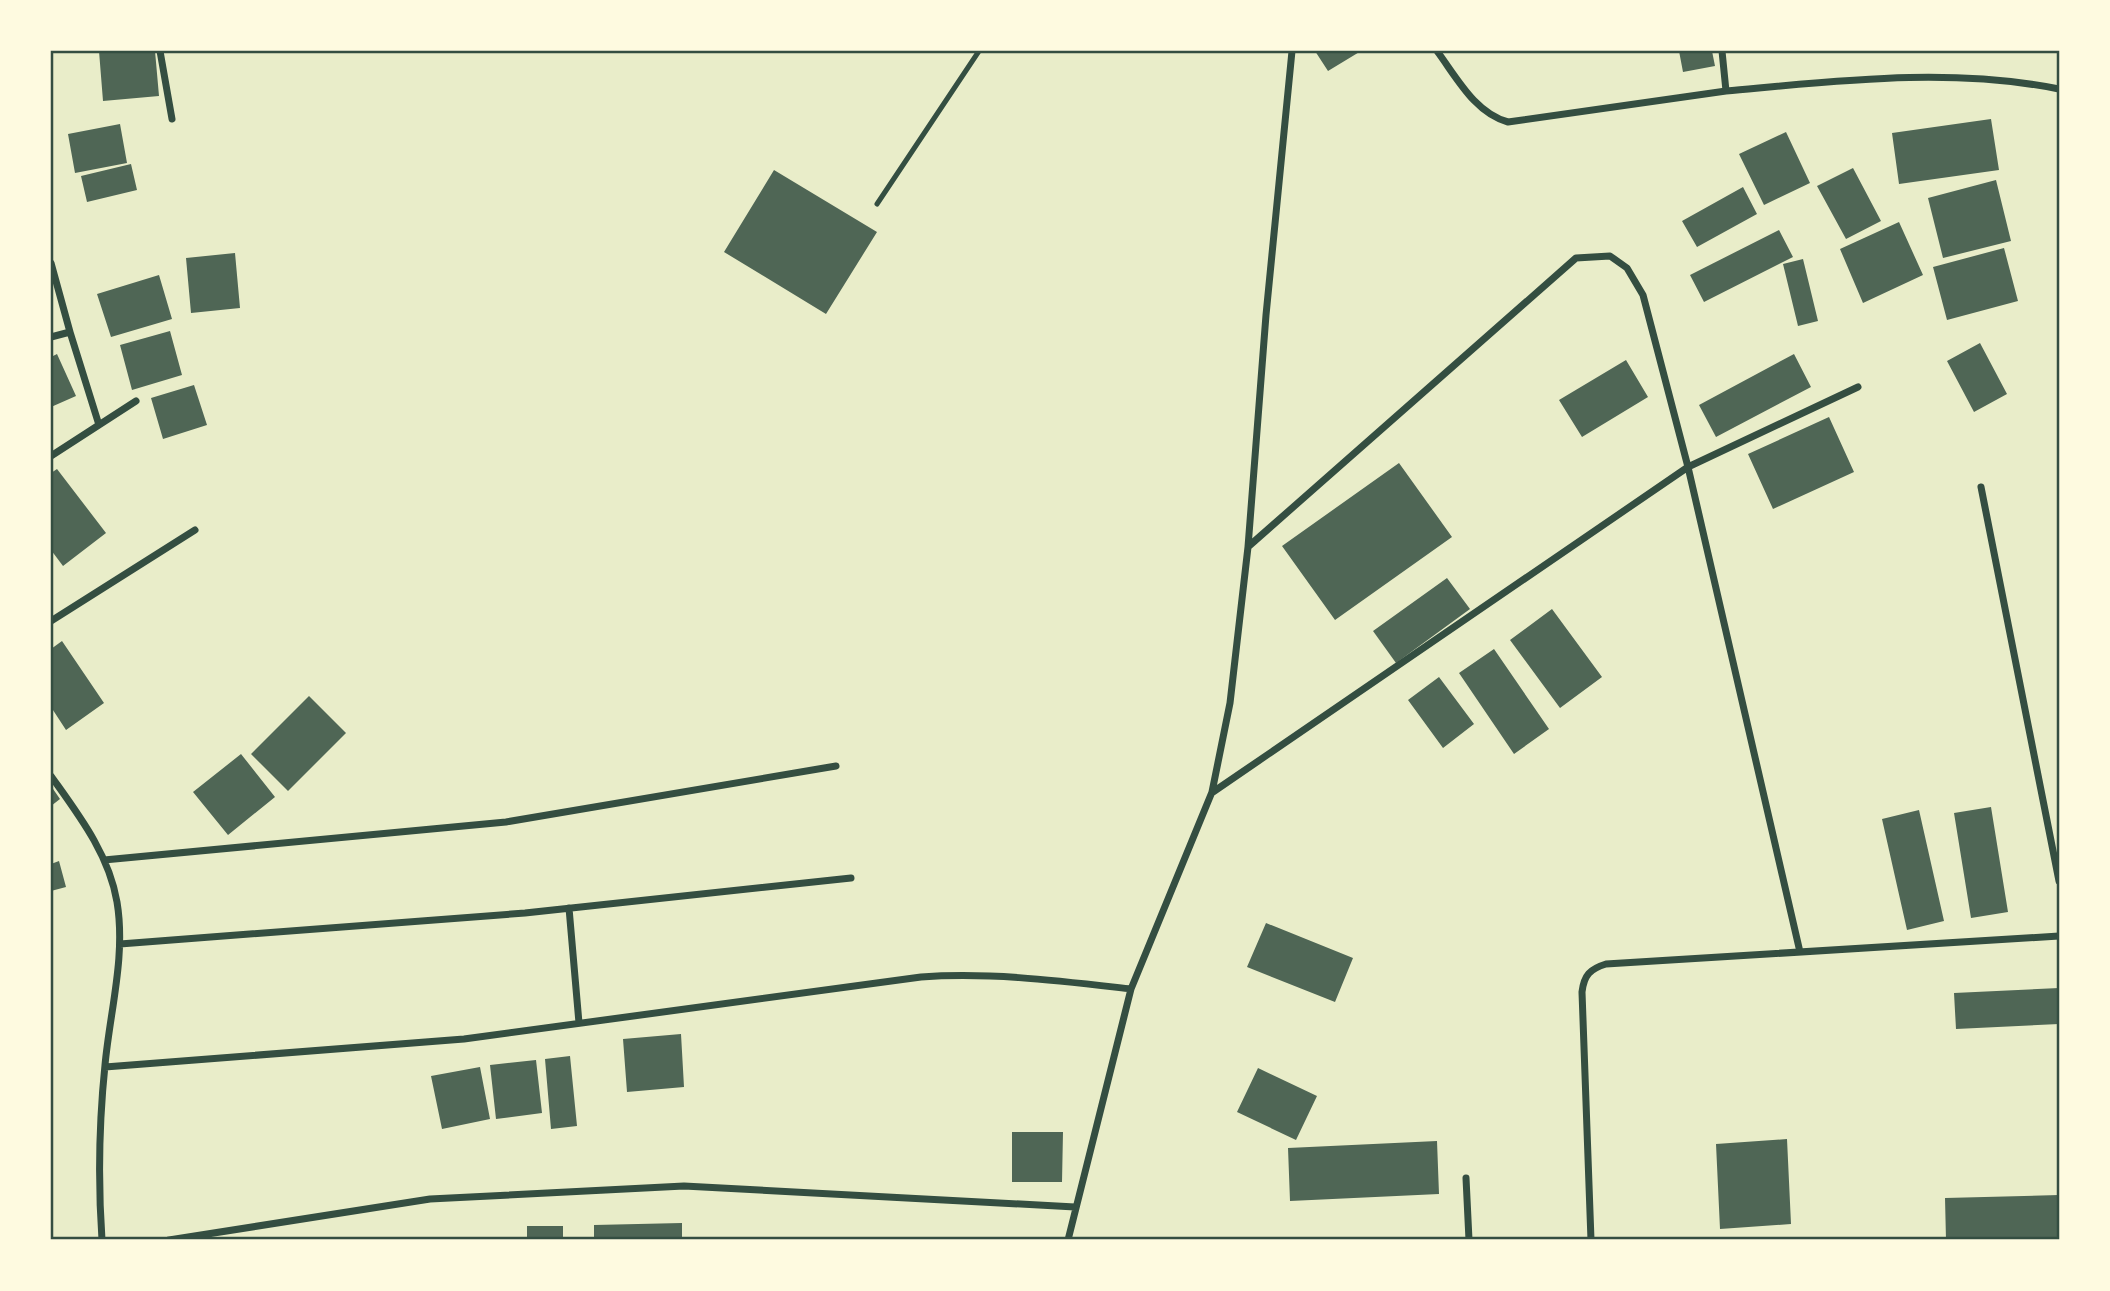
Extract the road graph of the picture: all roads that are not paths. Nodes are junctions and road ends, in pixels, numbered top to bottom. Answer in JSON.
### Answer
{"nodes":[{"id":1,"x":160,"y":51,"type":"edge"},
{"id":2,"x":979,"y":51,"type":"edge"},
{"id":3,"x":1292,"y":51,"type":"edge"},
{"id":4,"x":1437,"y":51,"type":"edge"},
{"id":5,"x":1721,"y":51,"type":"edge"},
{"id":6,"x":2059,"y":89,"type":"edge"},
{"id":7,"x":1726,"y":91,"type":"junction"},
{"id":8,"x":172,"y":118,"type":"dead end"},
{"id":9,"x":877,"y":204,"type":"dead end"},
{"id":10,"x":51,"y":263,"type":"edge"},
{"id":11,"x":70,"y":332,"type":"junction"},
{"id":12,"x":51,"y":337,"type":"edge"},
{"id":13,"x":1858,"y":387,"type":"dead end"},
{"id":14,"x":136,"y":401,"type":"dead end"},
{"id":15,"x":99,"y":425,"type":"junction"},
{"id":16,"x":51,"y":456,"type":"edge"},
{"id":17,"x":1688,"y":467,"type":"junction"},
{"id":18,"x":1981,"y":487,"type":"dead end"},
{"id":19,"x":195,"y":530,"type":"dead end"},
{"id":20,"x":1248,"y":547,"type":"junction"},
{"id":21,"x":51,"y":621,"type":"edge"},
{"id":22,"x":836,"y":766,"type":"dead end"},
{"id":23,"x":51,"y":776,"type":"edge"},
{"id":24,"x":1212,"y":792,"type":"junction"},
{"id":25,"x":104,"y":860,"type":"junction"},
{"id":26,"x":851,"y":878,"type":"dead end"},
{"id":27,"x":2059,"y":881,"type":"edge"},
{"id":28,"x":569,"y":908,"type":"junction"},
{"id":29,"x":2059,"y":936,"type":"edge"},
{"id":30,"x":120,"y":944,"type":"junction"},
{"id":31,"x":1800,"y":953,"type":"junction"},
{"id":32,"x":1131,"y":989,"type":"junction"},
{"id":33,"x":579,"y":1023,"type":"junction"},
{"id":34,"x":105,"y":1067,"type":"junction"},
{"id":35,"x":1466,"y":1178,"type":"dead end"},
{"id":36,"x":1075,"y":1207,"type":"junction"},
{"id":37,"x":102,"y":1240,"type":"edge"},
{"id":38,"x":169,"y":1240,"type":"edge"},
{"id":39,"x":1068,"y":1240,"type":"edge"},
{"id":40,"x":1469,"y":1240,"type":"edge"},
{"id":41,"x":1591,"y":1240,"type":"edge"}],
"edges":[{"from":1,"to":8,"type":"street"},
{"from":2,"to":9,"type":"lane"},
{"from":3,"to":20,"type":"street"},
{"from":4,"to":7,"type":"street"},
{"from":5,"to":7,"type":"street"},
{"from":6,"to":7,"type":"street"},
{"from":10,"to":11,"type":"street"},
{"from":11,"to":12,"type":"street"},
{"from":11,"to":15,"type":"street"},
{"from":13,"to":17,"type":"street"},
{"from":14,"to":15,"type":"street"},
{"from":15,"to":16,"type":"street"},
{"from":17,"to":20,"type":"street"},
{"from":17,"to":24,"type":"street"},
{"from":17,"to":31,"type":"street"},
{"from":18,"to":27,"type":"street"},
{"from":19,"to":21,"type":"street"},
{"from":20,"to":24,"type":"street"},
{"from":22,"to":25,"type":"street"},
{"from":23,"to":25,"type":"street"},
{"from":24,"to":32,"type":"street"},
{"from":25,"to":30,"type":"street"},
{"from":26,"to":28,"type":"street"},
{"from":28,"to":30,"type":"street"},
{"from":28,"to":33,"type":"street"},
{"from":29,"to":31,"type":"street"},
{"from":30,"to":34,"type":"street"},
{"from":31,"to":41,"type":"street"},
{"from":32,"to":33,"type":"street"},
{"from":32,"to":36,"type":"street"},
{"from":33,"to":34,"type":"street"},
{"from":34,"to":37,"type":"street"},
{"from":35,"to":40,"type":"street"},
{"from":36,"to":38,"type":"street"},
{"from":36,"to":39,"type":"street"}]}
